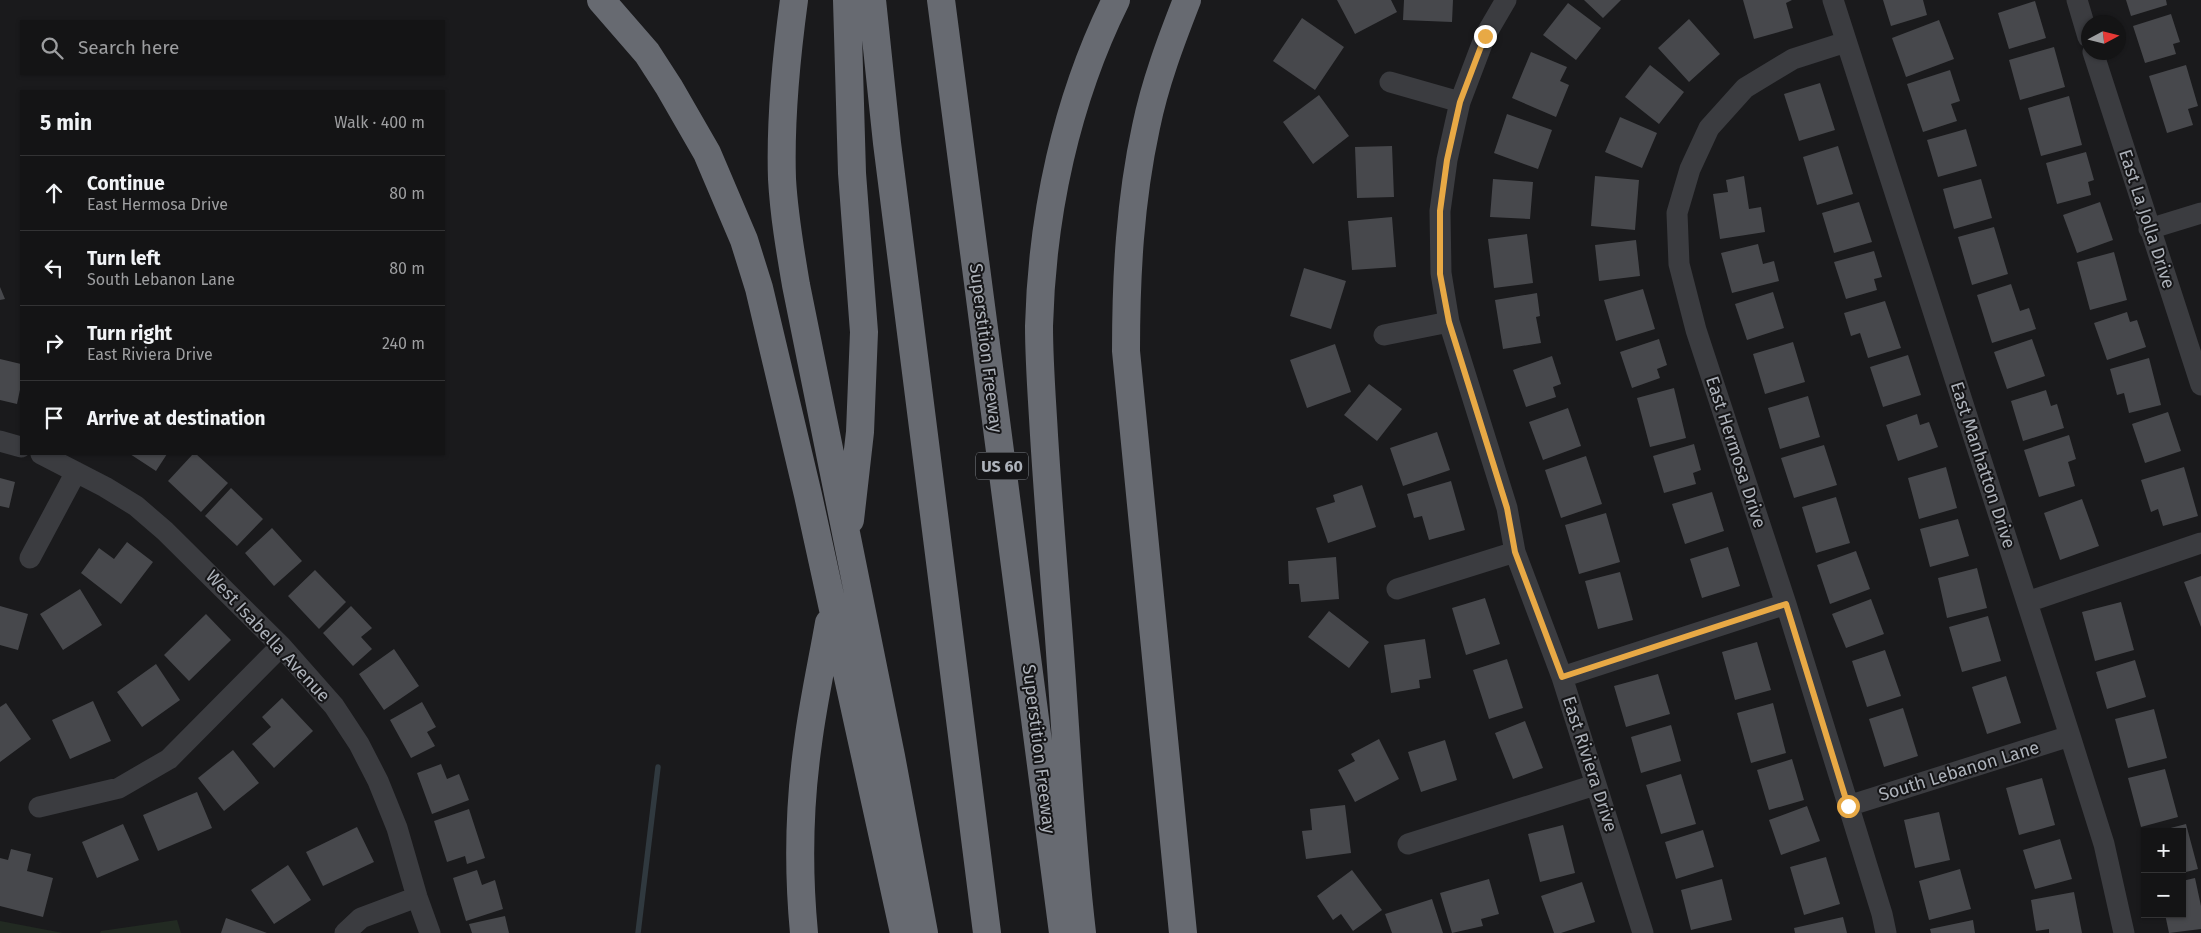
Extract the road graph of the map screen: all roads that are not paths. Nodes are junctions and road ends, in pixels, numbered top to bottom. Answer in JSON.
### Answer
{"nodes":[{"id":1,"x":601,"y":0,"type":"edge"},
{"id":2,"x":794,"y":0,"type":"edge"},
{"id":3,"x":847,"y":0,"type":"edge"},
{"id":4,"x":872,"y":0,"type":"edge"},
{"id":5,"x":940,"y":0,"type":"edge"},
{"id":6,"x":1116,"y":0,"type":"edge"},
{"id":7,"x":1187,"y":0,"type":"edge"},
{"id":8,"x":1506,"y":0,"type":"edge"},
{"id":9,"x":1833,"y":0,"type":"edge"},
{"id":10,"x":2077,"y":0,"type":"edge"},
{"id":11,"x":2081,"y":15,"type":"edge"},
{"id":12,"x":1846,"y":42,"type":"junction"},
{"id":13,"x":2096,"y":60,"type":"edge"},
{"id":14,"x":1390,"y":82,"type":"dead end"},
{"id":15,"x":1460,"y":102,"type":"junction"},
{"id":16,"x":2201,"y":213,"type":"edge"},
{"id":17,"x":2149,"y":229,"type":"junction"},
{"id":18,"x":1449,"y":322,"type":"junction"},
{"id":19,"x":1384,"y":335,"type":"dead end"},
{"id":20,"x":2201,"y":385,"type":"edge"},
{"id":21,"x":0,"y":441,"type":"edge"},
{"id":22,"x":20,"y":447,"type":"edge"},
{"id":23,"x":43,"y":455,"type":"edge"},
{"id":24,"x":76,"y":472,"type":"junction"},
{"id":25,"x":2201,"y":543,"type":"edge"},
{"id":26,"x":1515,"y":552,"type":"junction"},
{"id":27,"x":30,"y":558,"type":"dead end"},
{"id":28,"x":1397,"y":589,"type":"dead end"},
{"id":29,"x":2027,"y":602,"type":"junction"},
{"id":30,"x":1786,"y":604,"type":"junction"},
{"id":31,"x":281,"y":646,"type":"junction"},
{"id":32,"x":1562,"y":677,"type":"junction"},
{"id":33,"x":2070,"y":736,"type":"junction"},
{"id":34,"x":878,"y":759,"type":"junction"},
{"id":35,"x":1595,"y":785,"type":"junction"},
{"id":36,"x":39,"y":806,"type":"dead end"},
{"id":37,"x":1848,"y":806,"type":"junction"},
{"id":38,"x":1408,"y":844,"type":"dead end"},
{"id":39,"x":417,"y":897,"type":"junction"},
{"id":40,"x":344,"y":933,"type":"edge"},
{"id":41,"x":430,"y":933,"type":"edge"},
{"id":42,"x":804,"y":933,"type":"edge"},
{"id":43,"x":904,"y":933,"type":"edge"},
{"id":44,"x":924,"y":933,"type":"edge"},
{"id":45,"x":987,"y":933,"type":"edge"},
{"id":46,"x":1063,"y":933,"type":"edge"},
{"id":47,"x":1082,"y":933,"type":"edge"},
{"id":48,"x":1183,"y":933,"type":"edge"},
{"id":49,"x":1642,"y":933,"type":"edge"},
{"id":50,"x":1886,"y":933,"type":"edge"},
{"id":51,"x":2124,"y":933,"type":"edge"}],
"edges":[{"from":1,"to":34,"type":"highway"},
{"from":2,"to":34,"type":"highway"},
{"from":3,"to":42,"type":"highway"},
{"from":4,"to":45,"type":"highway"},
{"from":5,"to":46,"type":"highway","name":"Superstition Freeway","number":"US 60"},
{"from":6,"to":47,"type":"highway"},
{"from":7,"to":48,"type":"highway"},
{"from":8,"to":15,"type":"street","name":"East Riviera Drive"},
{"from":9,"to":12,"type":"street","name":"East Manhatton Drive"},
{"from":10,"to":11,"type":"street"},
{"from":12,"to":29,"type":"street","name":"East Manhatton Drive"},
{"from":12,"to":30,"type":"street","name":"East Hermosa Drive"},
{"from":13,"to":17,"type":"street","name":"East La Jolla Drive"},
{"from":14,"to":15,"type":"street"},
{"from":15,"to":18,"type":"street","name":"East Riviera Drive"},
{"from":16,"to":17,"type":"street"},
{"from":17,"to":20,"type":"street","name":"East La Jolla Drive"},
{"from":18,"to":19,"type":"street"},
{"from":18,"to":26,"type":"street","name":"East Riviera Drive"},
{"from":21,"to":22,"type":"street"},
{"from":23,"to":24,"type":"street","name":"West Isabella Avenue"},
{"from":24,"to":27,"type":"street"},
{"from":24,"to":31,"type":"street","name":"West Isabella Avenue"},
{"from":25,"to":29,"type":"street"},
{"from":26,"to":28,"type":"street"},
{"from":26,"to":32,"type":"street","name":"East Riviera Drive"},
{"from":29,"to":33,"type":"street","name":"East Manhatton Drive"},
{"from":30,"to":32,"type":"street"},
{"from":30,"to":37,"type":"street","name":"East Hermosa Drive"},
{"from":31,"to":36,"type":"street"},
{"from":31,"to":39,"type":"street","name":"West Isabella Avenue"},
{"from":32,"to":35,"type":"street","name":"East Riviera Drive"},
{"from":33,"to":37,"type":"street","name":"South Lebanon Lane"},
{"from":33,"to":51,"type":"street","name":"East Manhatton Drive"},
{"from":34,"to":43,"type":"highway"},
{"from":34,"to":44,"type":"highway"},
{"from":35,"to":38,"type":"street"},
{"from":35,"to":49,"type":"street","name":"East Riviera Drive"},
{"from":37,"to":50,"type":"street","name":"East Hermosa Drive"},
{"from":39,"to":40,"type":"street"},
{"from":39,"to":41,"type":"street","name":"West Isabella Avenue"}]}
